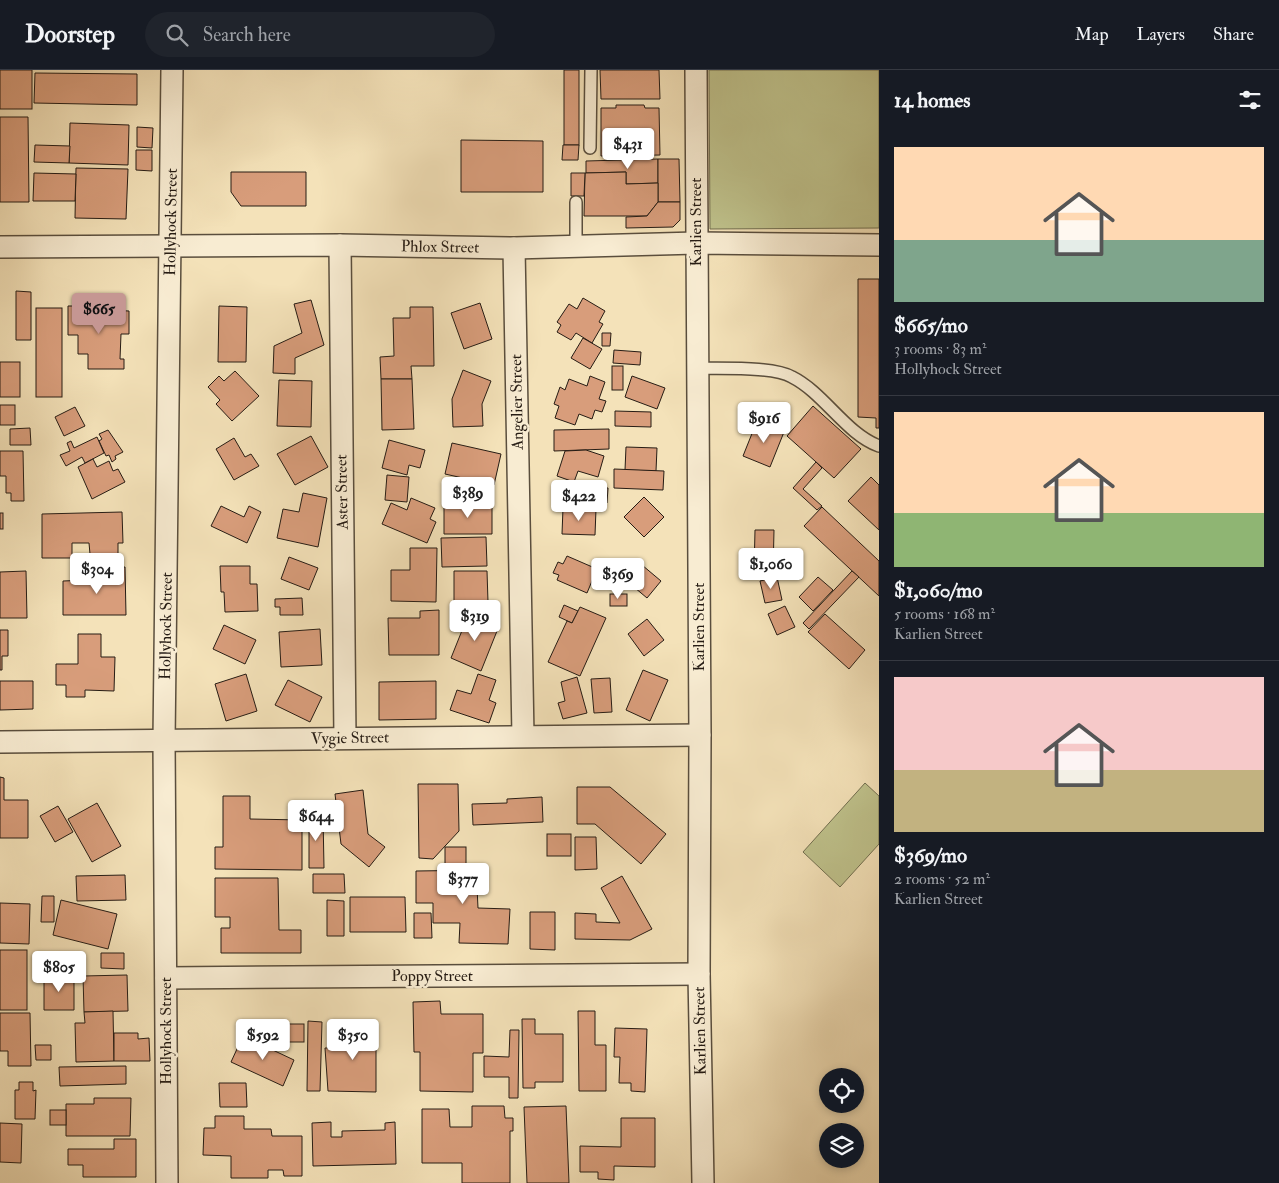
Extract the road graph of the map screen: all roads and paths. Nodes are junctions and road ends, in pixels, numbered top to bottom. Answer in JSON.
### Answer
{"nodes":[{"id":1,"x":172,"y":70,"type":"edge"},
{"id":2,"x":591,"y":70,"type":"edge"},
{"id":3,"x":696,"y":70,"type":"edge"},
{"id":4,"x":590,"y":148,"type":"dead end"},
{"id":5,"x":576,"y":202,"type":"dead end"},
{"id":6,"x":696,"y":243,"type":"junction"},
{"id":7,"x":879,"y":245,"type":"edge"},
{"id":8,"x":340,"y":246,"type":"junction"},
{"id":9,"x":0,"y":247,"type":"edge"},
{"id":10,"x":576,"y":247,"type":"junction"},
{"id":11,"x":170,"y":248,"type":"junction"},
{"id":12,"x":514,"y":248,"type":"junction"},
{"id":13,"x":697,"y":368,"type":"junction"},
{"id":14,"x":879,"y":446,"type":"edge"},
{"id":15,"x":700,"y":735,"type":"junction"},
{"id":16,"x":523,"y":736,"type":"junction"},
{"id":17,"x":345,"y":738,"type":"junction"},
{"id":18,"x":164,"y":741,"type":"junction"},
{"id":19,"x":0,"y":742,"type":"edge"},
{"id":20,"x":699,"y":974,"type":"junction"},
{"id":21,"x":166,"y":978,"type":"junction"},
{"id":22,"x":167,"y":1183,"type":"edge"},
{"id":23,"x":703,"y":1183,"type":"edge"}],
"edges":[{"from":1,"to":11,"type":"street","name":"Hollyhock Street"},
{"from":2,"to":4,"type":"lane"},
{"from":3,"to":6,"type":"street","name":"Karlien Street"},
{"from":5,"to":10,"type":"lane"},
{"from":6,"to":7,"type":"street","name":"Phlox Street"},
{"from":6,"to":10,"type":"street","name":"Phlox Street"},
{"from":6,"to":13,"type":"street","name":"Karlien Street"},
{"from":8,"to":11,"type":"street","name":"Phlox Street"},
{"from":8,"to":12,"type":"street","name":"Phlox Street"},
{"from":8,"to":17,"type":"street","name":"Aster Street"},
{"from":9,"to":11,"type":"street","name":"Phlox Street"},
{"from":10,"to":12,"type":"street","name":"Phlox Street"},
{"from":11,"to":18,"type":"street","name":"Hollyhock Street"},
{"from":12,"to":16,"type":"street","name":"Angelier Street"},
{"from":13,"to":14,"type":"lane"},
{"from":13,"to":15,"type":"street","name":"Karlien Street"},
{"from":15,"to":16,"type":"street","name":"Vygie Street"},
{"from":15,"to":20,"type":"street","name":"Karlien Street"},
{"from":16,"to":17,"type":"street","name":"Vygie Street"},
{"from":17,"to":18,"type":"street","name":"Vygie Street"},
{"from":18,"to":19,"type":"street","name":"Vygie Street"},
{"from":18,"to":21,"type":"street","name":"Hollyhock Street"},
{"from":20,"to":21,"type":"street","name":"Poppy Street"},
{"from":20,"to":23,"type":"street","name":"Karlien Street"},
{"from":21,"to":22,"type":"street","name":"Hollyhock Street"}]}
